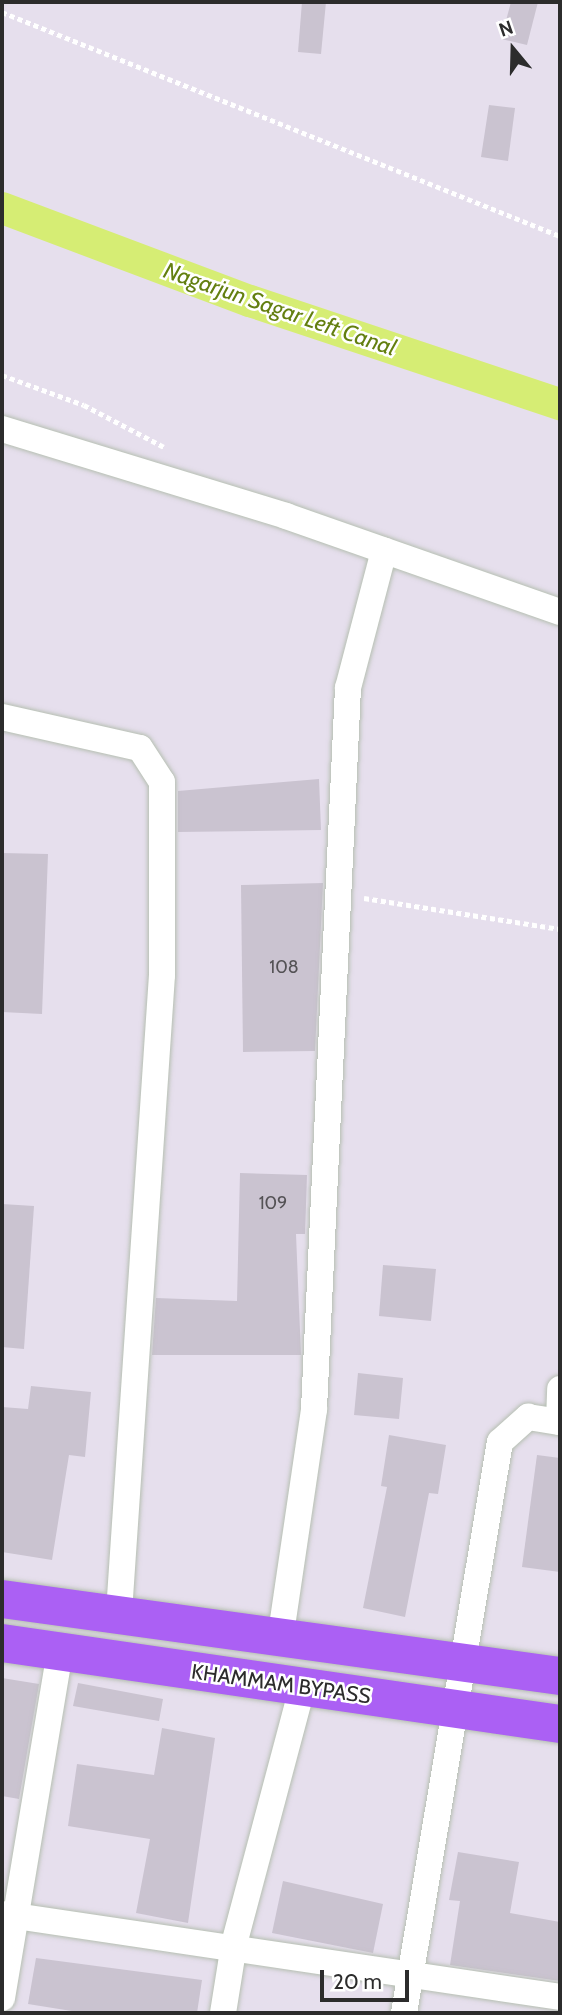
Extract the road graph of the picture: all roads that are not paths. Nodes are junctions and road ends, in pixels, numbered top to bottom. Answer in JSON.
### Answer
{"nodes":[{"id":1,"x":2,"y":429,"type":"edge"},
{"id":2,"x":384,"y":551,"type":"junction"},
{"id":3,"x":560,"y":612,"type":"edge"},
{"id":4,"x":2,"y":717,"type":"edge"},
{"id":5,"x":560,"y":1389,"type":"edge"},
{"id":6,"x":560,"y":1422,"type":"edge"},
{"id":7,"x":2,"y":1599,"type":"edge"},
{"id":8,"x":119,"y":1613,"type":"junction"},
{"id":9,"x":279,"y":1640,"type":"junction"},
{"id":10,"x":2,"y":1643,"type":"edge"},
{"id":11,"x":60,"y":1651,"type":"junction"},
{"id":12,"x":461,"y":1663,"type":"junction"},
{"id":13,"x":560,"y":1676,"type":"edge"},
{"id":14,"x":302,"y":1688,"type":"junction"},
{"id":15,"x":457,"y":1708,"type":"junction"},
{"id":16,"x":560,"y":1724,"type":"edge"},
{"id":17,"x":11,"y":1916,"type":"edge"},
{"id":18,"x":234,"y":1944,"type":"junction"},
{"id":19,"x":409,"y":1970,"type":"junction"},
{"id":20,"x":560,"y":1997,"type":"edge"},
{"id":21,"x":2,"y":1998,"type":"edge"},
{"id":22,"x":223,"y":2013,"type":"edge"},
{"id":23,"x":404,"y":2013,"type":"edge"}],
"edges":[{"from":1,"to":2,"type":"street"},
{"from":2,"to":3,"type":"street"},
{"from":2,"to":9,"type":"street"},
{"from":4,"to":8,"type":"street"},
{"from":5,"to":6,"type":"street"},
{"from":6,"to":12,"type":"street"},
{"from":7,"to":8,"type":"highway","name":"KHAMMAM BYPASS"},
{"from":8,"to":9,"type":"highway","name":"KHAMMAM BYPASS"},
{"from":9,"to":12,"type":"highway","name":"KHAMMAM BYPASS"},
{"from":10,"to":11,"type":"highway","name":"KHAMMAM BYPASS"},
{"from":11,"to":14,"type":"highway","name":"KHAMMAM BYPASS"},
{"from":11,"to":17,"type":"street"},
{"from":12,"to":13,"type":"highway","name":"KHAMMAM BYPASS"},
{"from":12,"to":15,"type":"street"},
{"from":14,"to":15,"type":"highway","name":"KHAMMAM BYPASS"},
{"from":14,"to":18,"type":"street"},
{"from":15,"to":16,"type":"highway","name":"KHAMMAM BYPASS"},
{"from":15,"to":19,"type":"street"},
{"from":17,"to":18,"type":"street"},
{"from":17,"to":21,"type":"street"},
{"from":18,"to":19,"type":"street"},
{"from":18,"to":22,"type":"street"},
{"from":19,"to":20,"type":"street"},
{"from":19,"to":23,"type":"street"}]}
